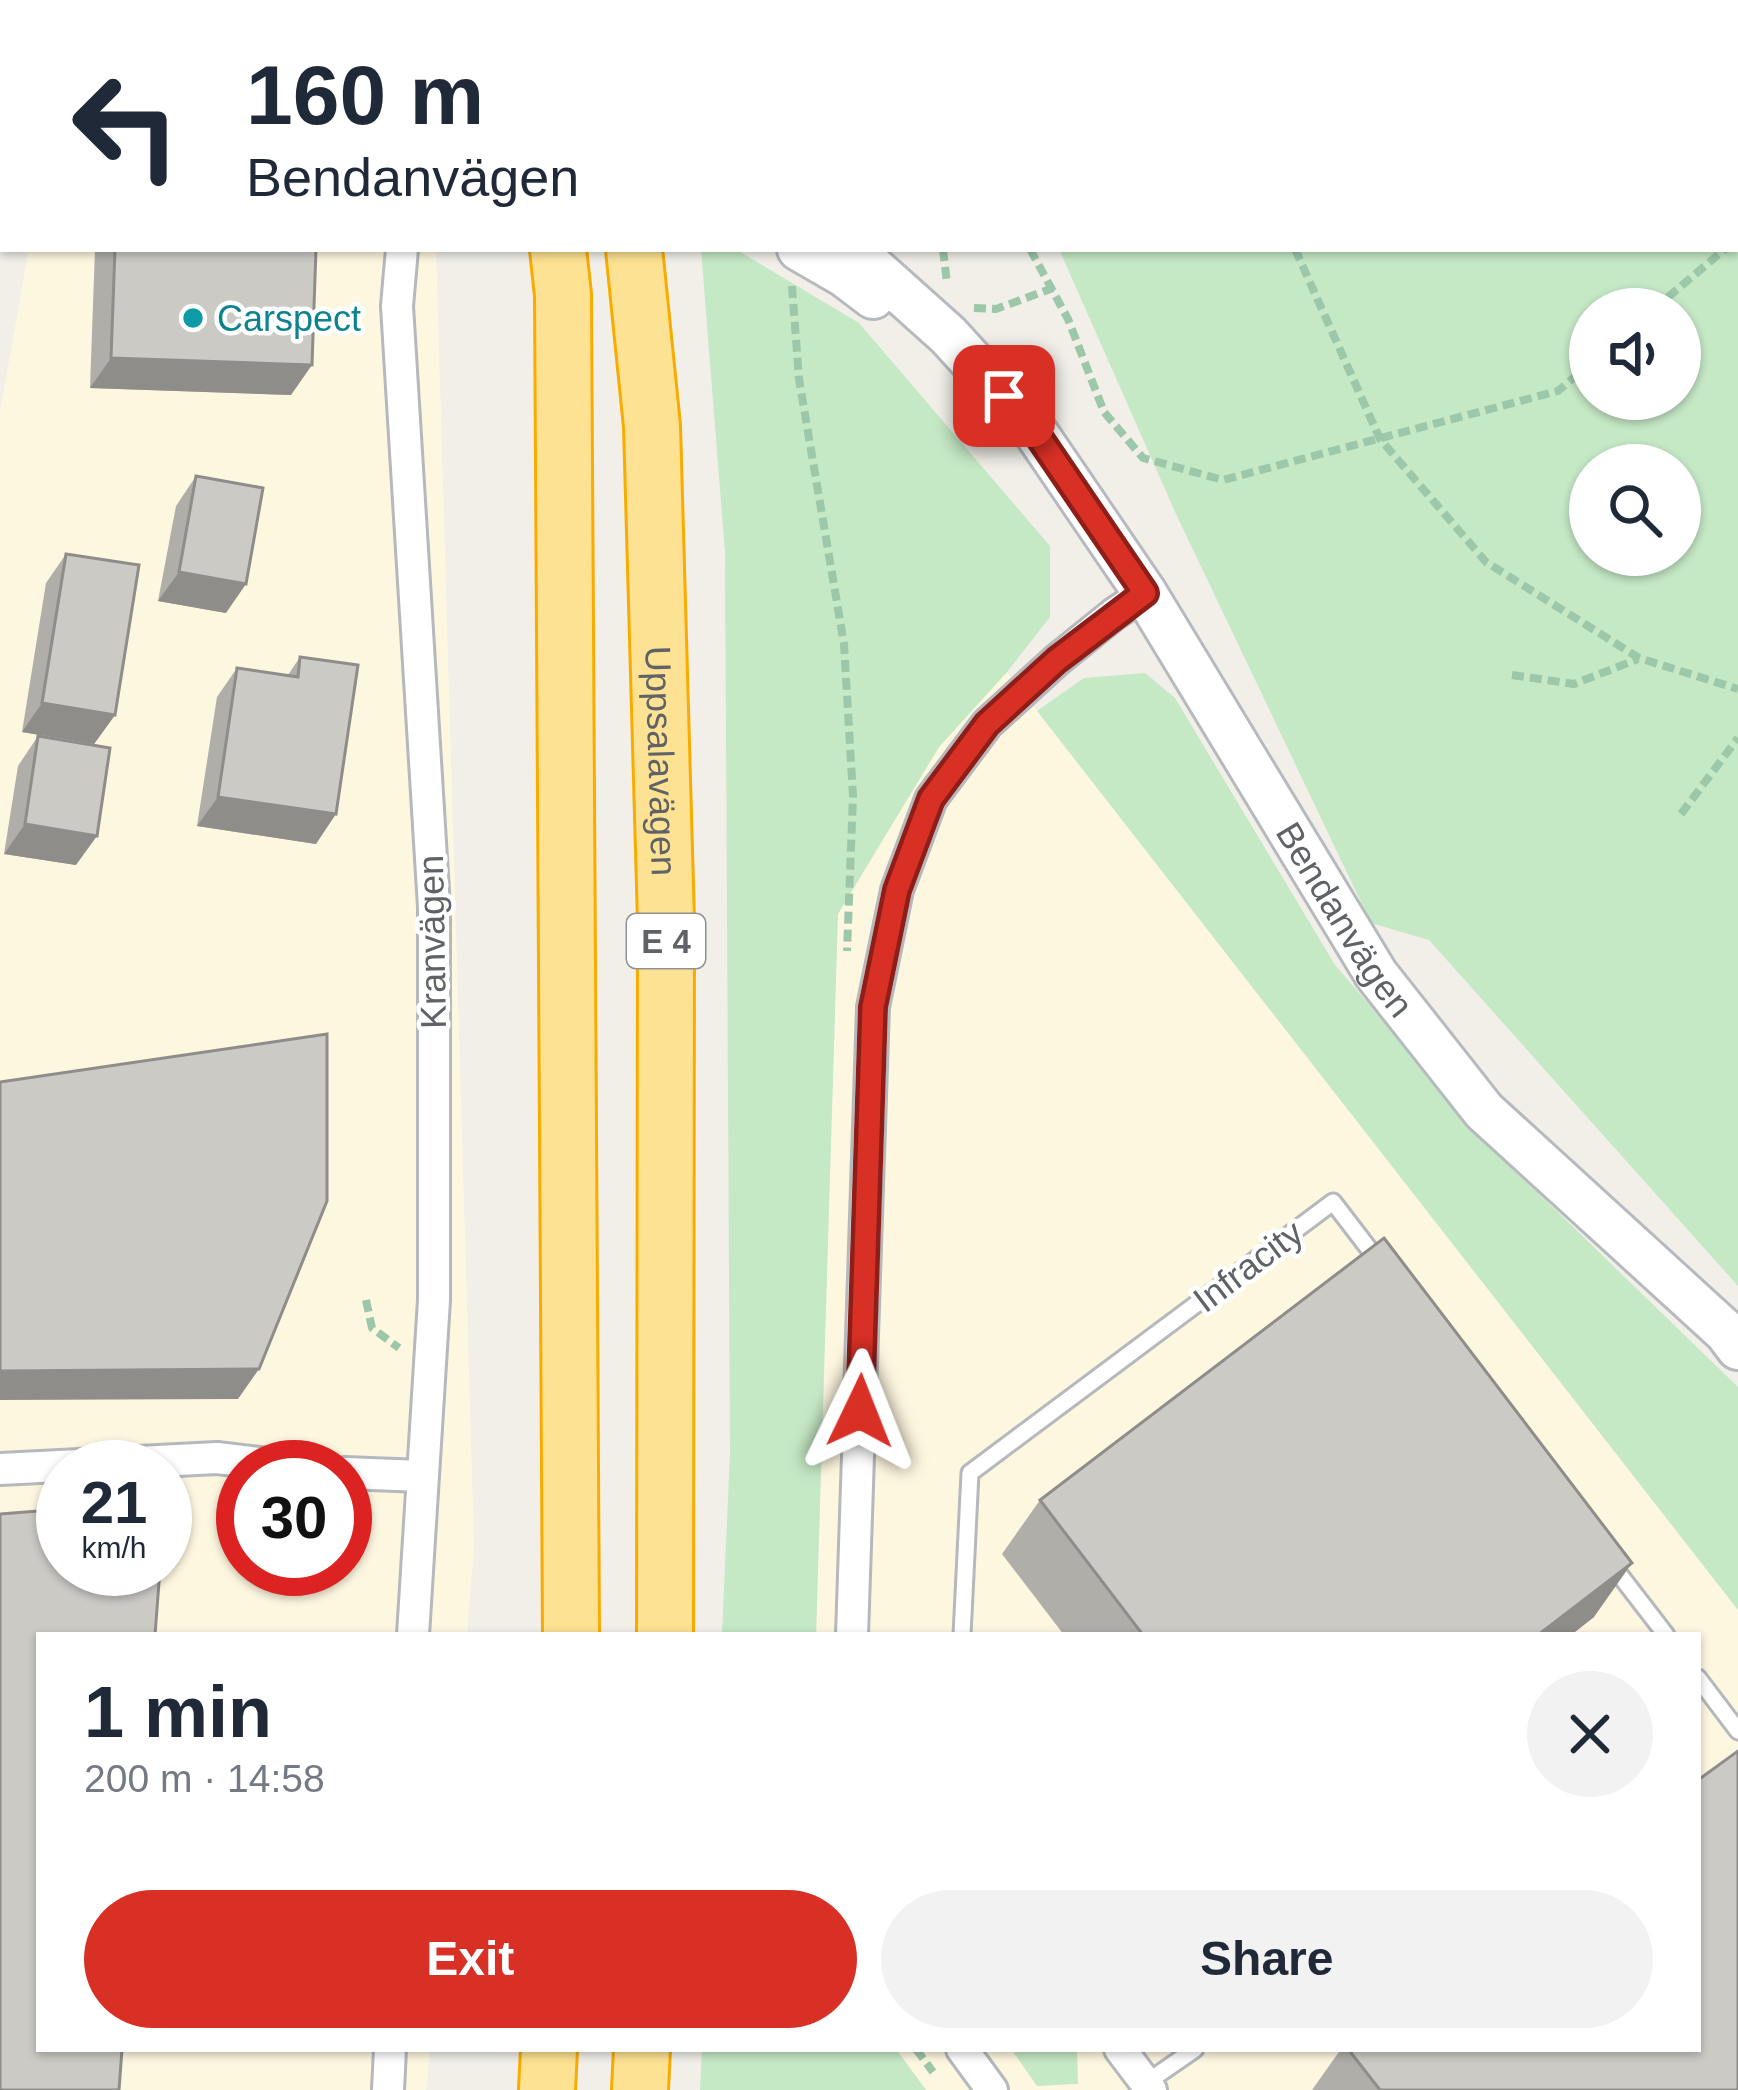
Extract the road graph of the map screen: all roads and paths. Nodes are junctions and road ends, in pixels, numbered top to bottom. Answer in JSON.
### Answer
{"nodes":[{"id":1,"x":402,"y":252,"type":"edge"},
{"id":2,"x":558,"y":252,"type":"edge"},
{"id":3,"x":634,"y":252,"type":"edge"},
{"id":4,"x":944,"y":252,"type":"edge"},
{"id":5,"x":1032,"y":252,"type":"edge"},
{"id":6,"x":1296,"y":252,"type":"edge"},
{"id":7,"x":1721,"y":252,"type":"edge"},
{"id":8,"x":852,"y":259,"type":"edge"},
{"id":9,"x":795,"y":262,"type":"edge"},
{"id":10,"x":1679,"y":288,"type":"edge"},
{"id":11,"x":940,"y":294,"type":"dead end"},
{"id":12,"x":1569,"y":382,"type":"edge"},
{"id":13,"x":1380,"y":439,"type":"junction"},
{"id":14,"x":1145,"y":593,"type":"junction"},
{"id":15,"x":1640,"y":658,"type":"junction"},
{"id":16,"x":1511,"y":675,"type":"dead end"},
{"id":17,"x":1738,"y":689,"type":"edge"},
{"id":18,"x":1738,"y":738,"type":"edge"},
{"id":19,"x":1681,"y":814,"type":"dead end"},
{"id":20,"x":847,"y":960,"type":"dead end"},
{"id":21,"x":1391,"y":1278,"type":"edge"},
{"id":22,"x":366,"y":1300,"type":"dead end"},
{"id":23,"x":1738,"y":1348,"type":"edge"},
{"id":24,"x":402,"y":1350,"type":"dead end"},
{"id":25,"x":216,"y":1458,"type":"edge"},
{"id":26,"x":0,"y":1469,"type":"edge"},
{"id":27,"x":372,"y":1474,"type":"edge"},
{"id":28,"x":422,"y":1476,"type":"junction"},
{"id":29,"x":1594,"y":1541,"type":"edge"},
{"id":30,"x":413,"y":1632,"type":"edge"},
{"id":31,"x":571,"y":1632,"type":"edge"},
{"id":32,"x":665,"y":1632,"type":"edge"},
{"id":33,"x":852,"y":1632,"type":"edge"},
{"id":34,"x":962,"y":1632,"type":"edge"},
{"id":35,"x":1664,"y":1632,"type":"edge"},
{"id":36,"x":1701,"y":1682,"type":"edge"},
{"id":37,"x":1738,"y":1731,"type":"edge"},
{"id":38,"x":390,"y":2052,"type":"edge"},
{"id":39,"x":550,"y":2052,"type":"edge"},
{"id":40,"x":642,"y":2052,"type":"edge"},
{"id":41,"x":964,"y":2052,"type":"edge"},
{"id":42,"x":1122,"y":2052,"type":"edge"},
{"id":43,"x":1191,"y":2052,"type":"edge"},
{"id":44,"x":1144,"y":2088,"type":"edge"},
{"id":45,"x":388,"y":2090,"type":"edge"},
{"id":46,"x":548,"y":2090,"type":"edge"},
{"id":47,"x":640,"y":2090,"type":"edge"},
{"id":48,"x":992,"y":2090,"type":"edge"}],
"edges":[{"from":1,"to":28,"type":"street","name":"Kranvägen"},
{"from":2,"to":31,"type":"highway"},
{"from":3,"to":32,"type":"highway","name":"Uppsalavägen","number":"E 4"},
{"from":4,"to":11,"type":"path"},
{"from":5,"to":13,"type":"path"},
{"from":6,"to":13,"type":"path"},
{"from":7,"to":10,"type":"path"},
{"from":8,"to":9,"type":"street","name":"Bendanvägen"},
{"from":8,"to":14,"type":"street","name":"Bendanvägen"},
{"from":9,"to":20,"type":"path"},
{"from":12,"to":13,"type":"path"},
{"from":13,"to":15,"type":"path"},
{"from":14,"to":23,"type":"street","name":"Bendanvägen"},
{"from":14,"to":33,"type":"street"},
{"from":15,"to":16,"type":"path"},
{"from":15,"to":17,"type":"path"},
{"from":18,"to":19,"type":"path"},
{"from":21,"to":34,"type":"lane","name":"Infracity"},
{"from":22,"to":24,"type":"path"},
{"from":25,"to":26,"type":"street"},
{"from":27,"to":28,"type":"street"},
{"from":28,"to":30,"type":"street","name":"Kranvägen"},
{"from":29,"to":35,"type":"lane"},
{"from":36,"to":37,"type":"lane"},
{"from":38,"to":45,"type":"street"},
{"from":39,"to":46,"type":"highway"},
{"from":40,"to":47,"type":"highway"},
{"from":41,"to":48,"type":"street"},
{"from":42,"to":44,"type":"street"},
{"from":43,"to":44,"type":"lane"}]}
